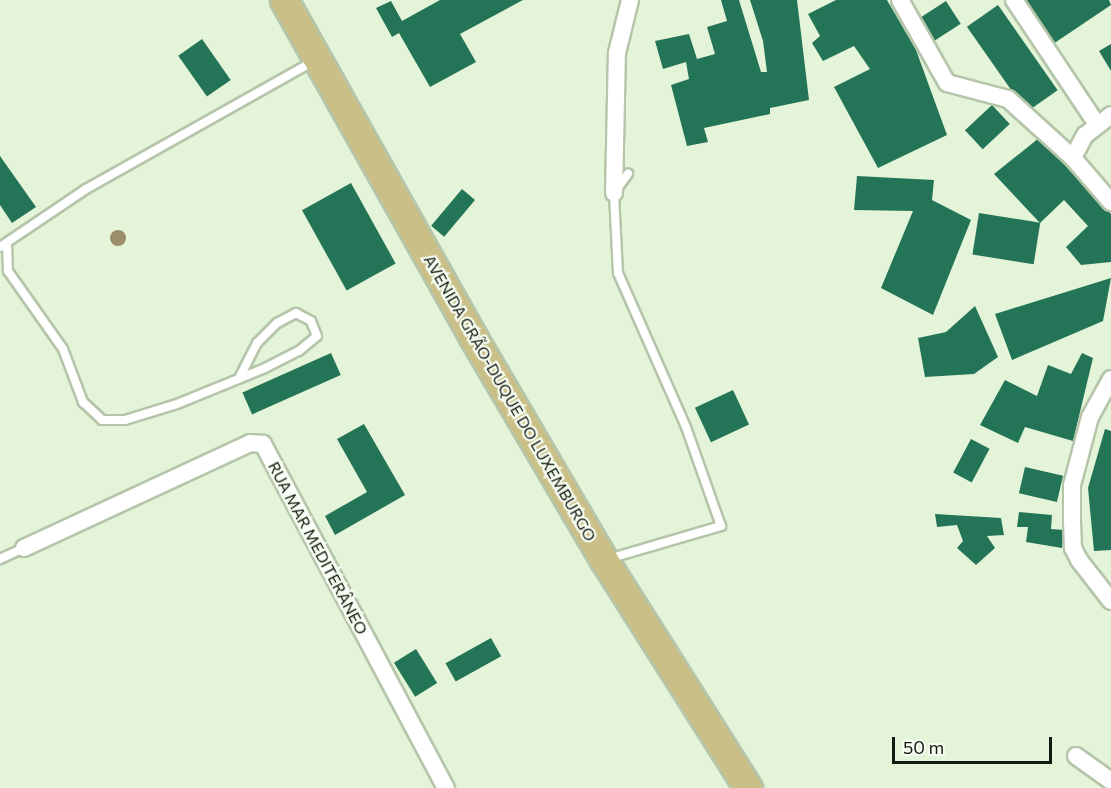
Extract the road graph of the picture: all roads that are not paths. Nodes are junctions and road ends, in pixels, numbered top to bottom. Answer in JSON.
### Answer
{"nodes":[{"id":1,"x":284,"y":0,"type":"edge"},
{"id":2,"x":630,"y":0,"type":"edge"},
{"id":3,"x":900,"y":0,"type":"edge"},
{"id":4,"x":1014,"y":0,"type":"edge"},
{"id":5,"x":318,"y":59,"type":"junction"},
{"id":6,"x":1111,"y":115,"type":"edge"},
{"id":7,"x":1096,"y":123,"type":"junction"},
{"id":8,"x":1072,"y":158,"type":"junction"},
{"id":9,"x":628,"y":174,"type":"dead end"},
{"id":10,"x":614,"y":193,"type":"junction"},
{"id":11,"x":1111,"y":202,"type":"edge"},
{"id":12,"x":4,"y":245,"type":"edge"},
{"id":13,"x":240,"y":377,"type":"junction"},
{"id":14,"x":1111,"y":379,"type":"edge"},
{"id":15,"x":24,"y":548,"type":"joint"},
{"id":16,"x":0,"y":559,"type":"edge"},
{"id":17,"x":604,"y":560,"type":"junction"},
{"id":18,"x":1111,"y":601,"type":"edge"},
{"id":19,"x":1076,"y":756,"type":"dead end"},
{"id":20,"x":1111,"y":781,"type":"edge"},
{"id":21,"x":446,"y":788,"type":"edge"},
{"id":22,"x":748,"y":788,"type":"edge"}],
"edges":[{"from":1,"to":5,"type":"main road","name":"AVENIDA GRÃO-DUQUE DO LUXEMBURGO"},
{"from":2,"to":10,"type":"street"},
{"from":3,"to":8,"type":"street"},
{"from":4,"to":7,"type":"street"},
{"from":5,"to":12,"type":"lane"},
{"from":5,"to":17,"type":"main road","name":"AVENIDA GRÃO-DUQUE DO LUXEMBURGO"},
{"from":6,"to":7,"type":"street"},
{"from":7,"to":8,"type":"street"},
{"from":8,"to":11,"type":"street"},
{"from":9,"to":10,"type":"lane"},
{"from":10,"to":17,"type":"lane"},
{"from":12,"to":13,"type":"lane"},
{"from":13,"to":13,"type":"lane"},
{"from":14,"to":18,"type":"street"},
{"from":15,"to":16,"type":"lane"},
{"from":15,"to":21,"type":"street","name":"RUA MAR MEDITERÂNEO"},
{"from":17,"to":22,"type":"main road","name":"AVENIDA GRÃO-DUQUE DO LUXEMBURGO"},
{"from":19,"to":20,"type":"street"}]}
